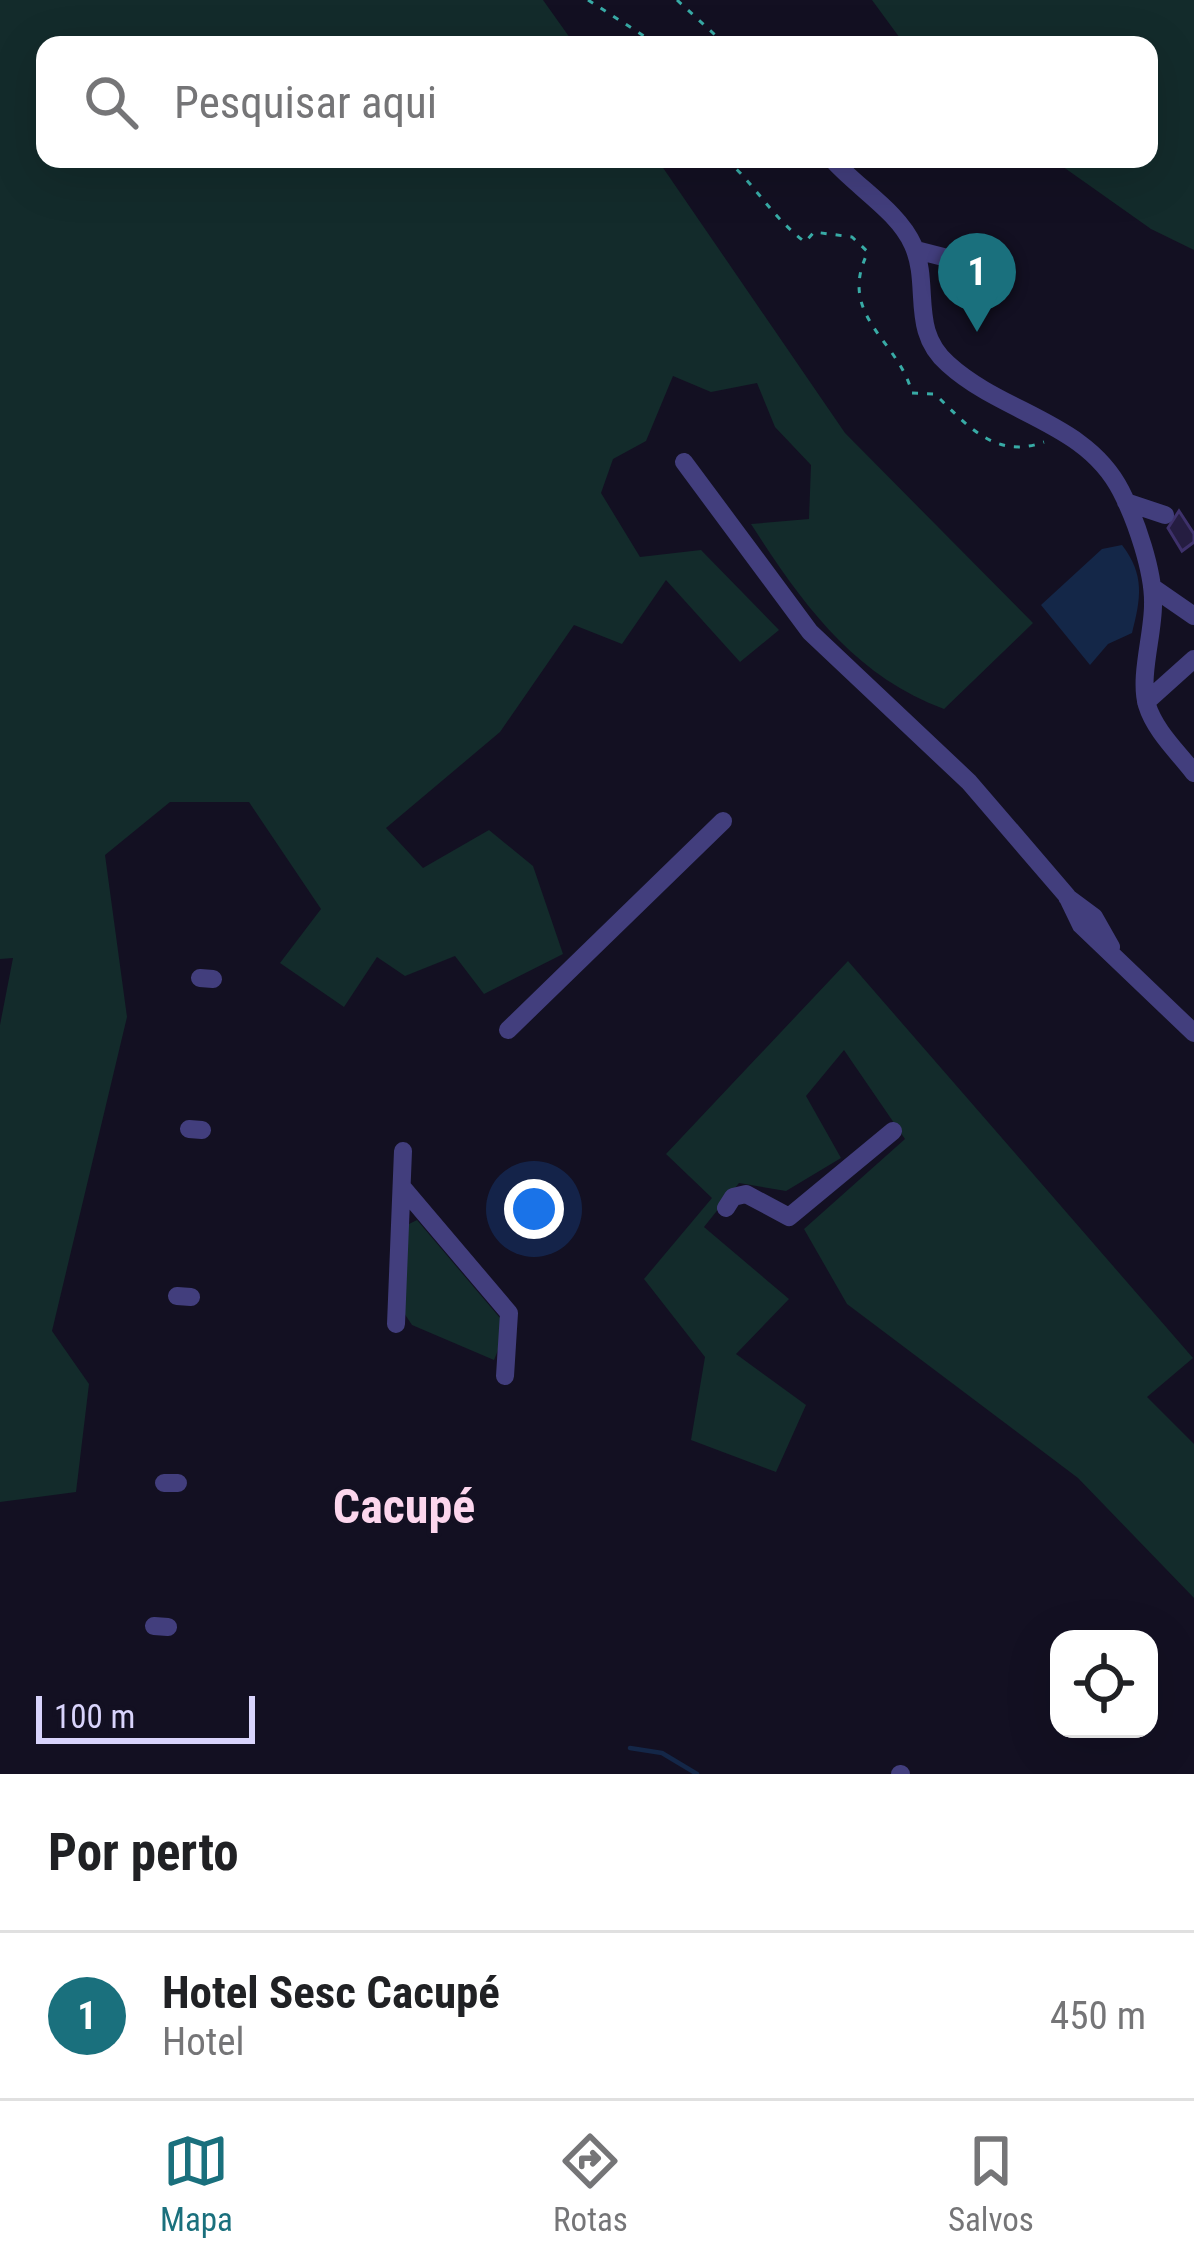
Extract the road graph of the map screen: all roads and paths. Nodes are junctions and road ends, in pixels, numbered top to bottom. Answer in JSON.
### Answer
{"nodes":[{"id":1,"x":588,"y":0,"type":"edge"},
{"id":2,"x":677,"y":0,"type":"edge"},
{"id":3,"x":644,"y":36,"type":"edge"},
{"id":4,"x":716,"y":36,"type":"edge"},
{"id":5,"x":735,"y":168,"type":"edge"},
{"id":6,"x":841,"y":168,"type":"edge"},
{"id":7,"x":916,"y":250,"type":"junction"},
{"id":8,"x":959,"y":261,"type":"dead end"},
{"id":9,"x":1050,"y":440,"type":"dead end"},
{"id":10,"x":684,"y":462,"type":"dead end"},
{"id":11,"x":1126,"y":502,"type":"junction"},
{"id":12,"x":1166,"y":515,"type":"dead end"},
{"id":13,"x":1152,"y":587,"type":"junction"},
{"id":14,"x":1194,"y":616,"type":"edge"},
{"id":15,"x":1194,"y":659,"type":"edge"},
{"id":16,"x":1146,"y":702,"type":"junction"},
{"id":17,"x":1194,"y":772,"type":"edge"},
{"id":18,"x":723,"y":821,"type":"dead end"},
{"id":19,"x":508,"y":1030,"type":"dead end"},
{"id":20,"x":1194,"y":1033,"type":"edge"},
{"id":21,"x":893,"y":1131,"type":"dead end"},
{"id":22,"x":403,"y":1151,"type":"dead end"},
{"id":23,"x":403,"y":1188,"type":"junction"},
{"id":24,"x":726,"y":1208,"type":"dead end"},
{"id":25,"x":396,"y":1324,"type":"dead end"},
{"id":26,"x":506,"y":1376,"type":"dead end"}],
"edges":[{"from":1,"to":3,"type":"path"},
{"from":2,"to":4,"type":"path"},
{"from":5,"to":9,"type":"path"},
{"from":6,"to":7,"type":"street"},
{"from":7,"to":8,"type":"street"},
{"from":7,"to":11,"type":"street"},
{"from":10,"to":20,"type":"street"},
{"from":11,"to":12,"type":"street"},
{"from":11,"to":13,"type":"street"},
{"from":13,"to":14,"type":"street"},
{"from":13,"to":16,"type":"street"},
{"from":15,"to":16,"type":"street"},
{"from":16,"to":17,"type":"street"},
{"from":18,"to":19,"type":"street"},
{"from":21,"to":24,"type":"street"},
{"from":22,"to":23,"type":"street"},
{"from":23,"to":25,"type":"street"},
{"from":23,"to":26,"type":"street"}]}
